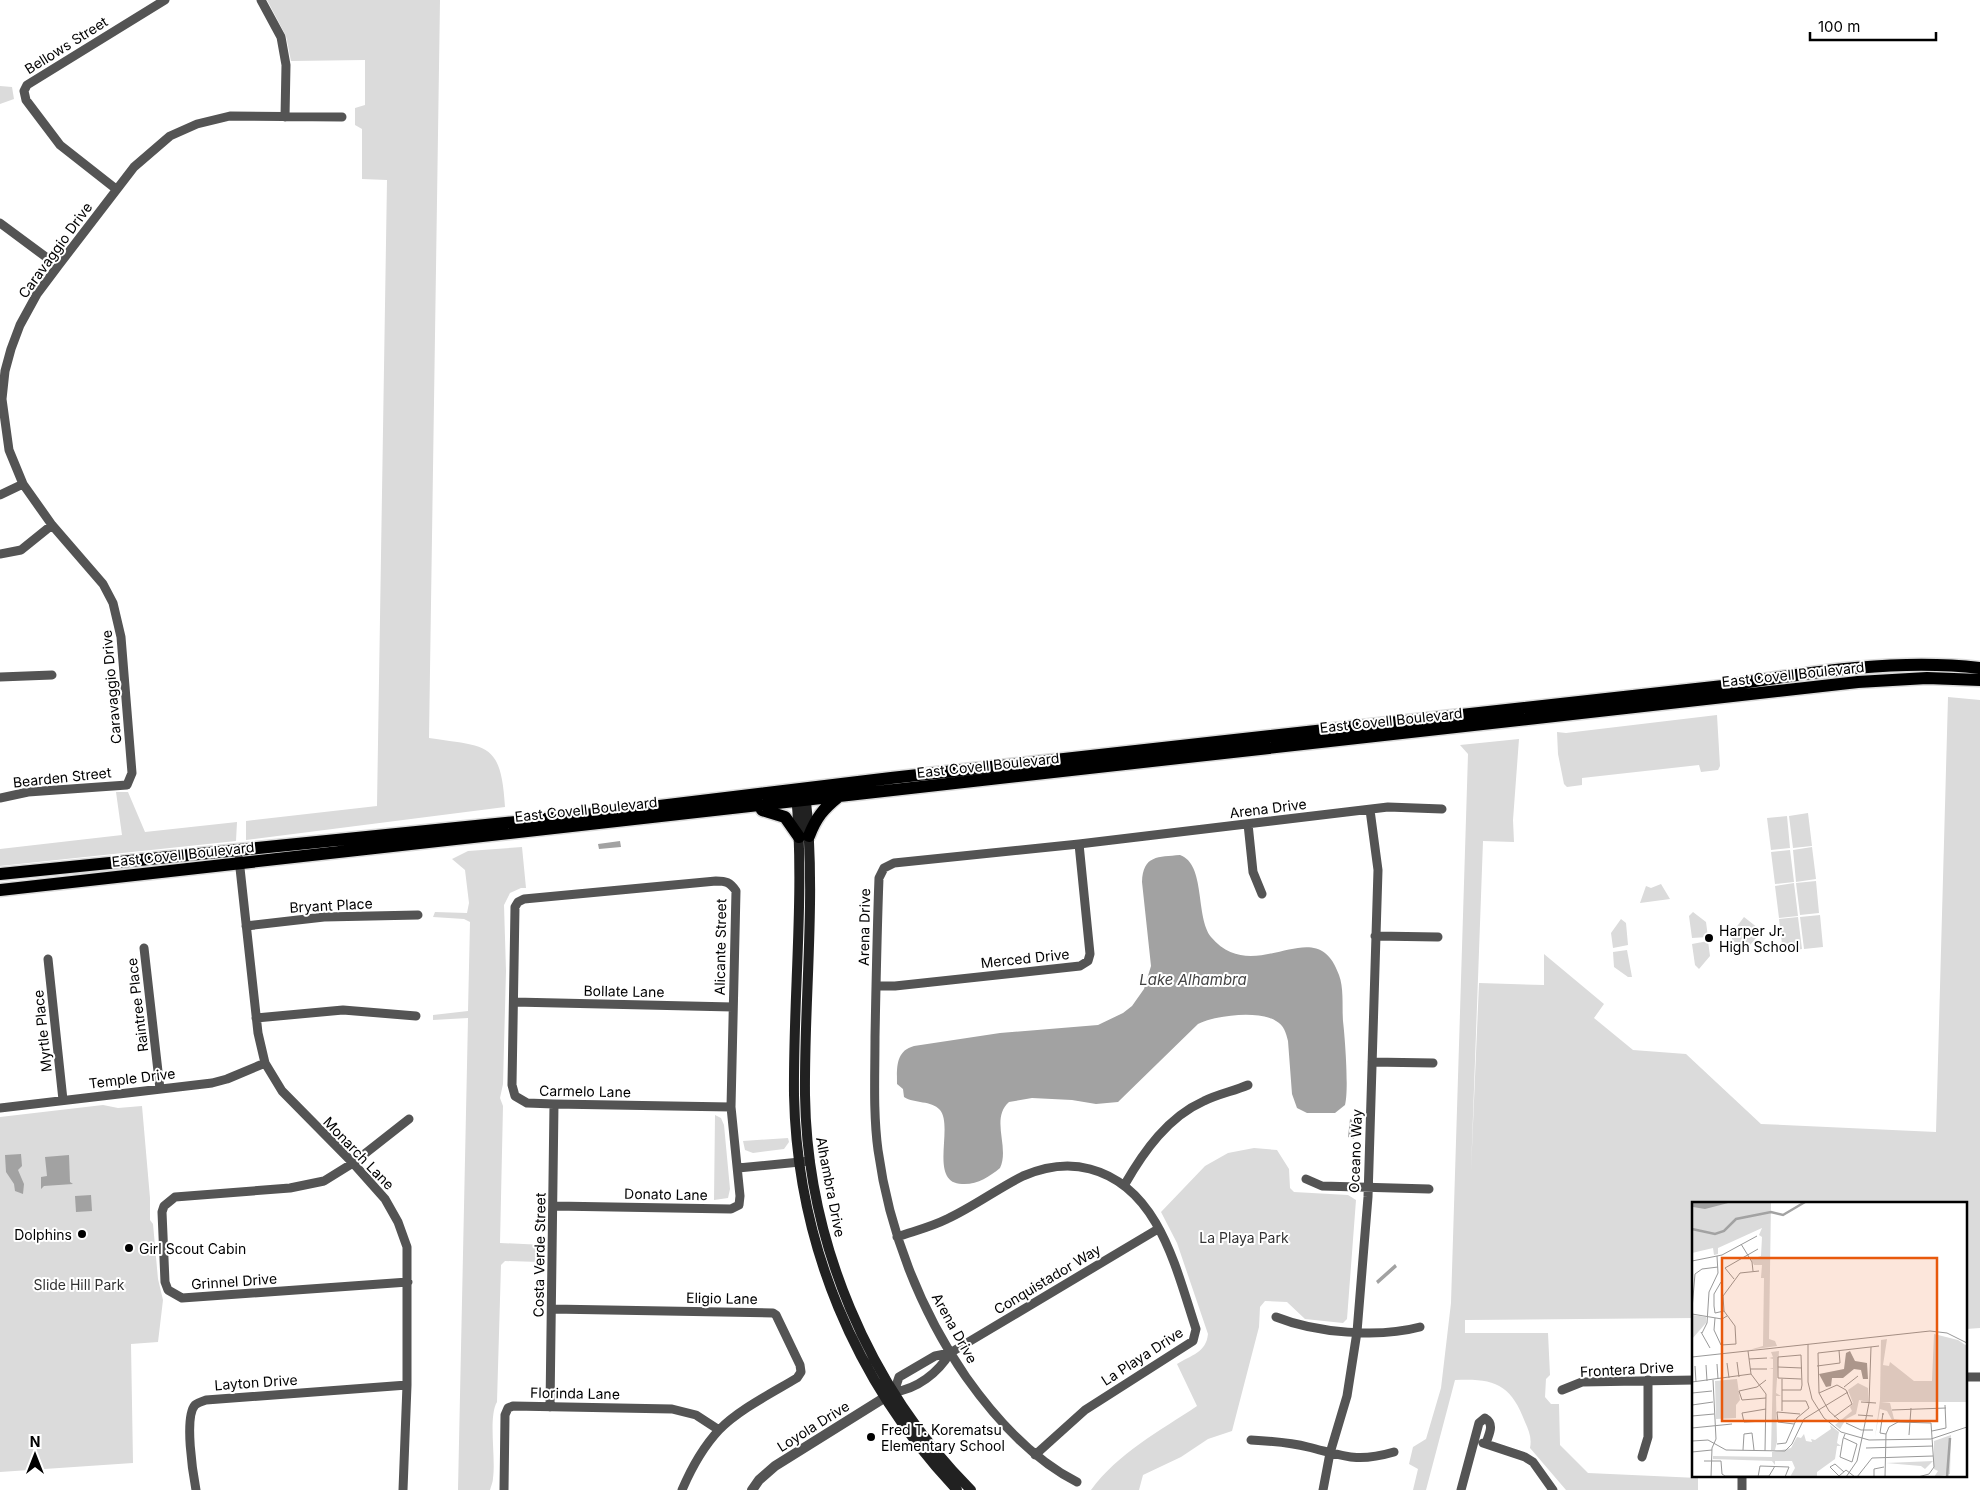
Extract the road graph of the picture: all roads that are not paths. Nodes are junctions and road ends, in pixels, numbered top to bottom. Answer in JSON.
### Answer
{"nodes":[{"id":1,"x":166,"y":0,"type":"edge"},
{"id":2,"x":261,"y":0,"type":"edge"},
{"id":3,"x":285,"y":117,"type":"junction"},
{"id":4,"x":342,"y":117,"type":"dead end"},
{"id":5,"x":116,"y":189,"type":"junction"},
{"id":6,"x":0,"y":223,"type":"edge"},
{"id":7,"x":58,"y":266,"type":"junction"},
{"id":8,"x":22,"y":484,"type":"junction"},
{"id":9,"x":0,"y":495,"type":"edge"},
{"id":10,"x":52,"y":525,"type":"junction"},
{"id":11,"x":0,"y":554,"type":"edge"},
{"id":12,"x":1980,"y":668,"type":"edge"},
{"id":13,"x":52,"y":675,"type":"dead end"},
{"id":14,"x":0,"y":677,"type":"edge"},
{"id":15,"x":1980,"y":680,"type":"edge"},
{"id":16,"x":127,"y":785,"type":"joint"},
{"id":17,"x":801,"y":795,"type":"junction"},
{"id":18,"x":838,"y":797,"type":"junction"},
{"id":19,"x":0,"y":798,"type":"edge"},
{"id":20,"x":750,"y":807,"type":"junction"},
{"id":21,"x":1442,"y":808,"type":"dead end"},
{"id":22,"x":1370,"y":810,"type":"junction"},
{"id":23,"x":1248,"y":824,"type":"junction"},
{"id":24,"x":804,"y":836,"type":"junction"},
{"id":25,"x":1078,"y":844,"type":"junction"},
{"id":26,"x":237,"y":849,"type":"junction"},
{"id":27,"x":239,"y":863,"type":"junction"},
{"id":28,"x":0,"y":874,"type":"edge"},
{"id":29,"x":0,"y":890,"type":"edge"},
{"id":30,"x":1262,"y":894,"type":"dead end"},
{"id":31,"x":518,"y":902,"type":"joint"},
{"id":32,"x":418,"y":915,"type":"dead end"},
{"id":33,"x":246,"y":926,"type":"junction"},
{"id":34,"x":1375,"y":936,"type":"junction"},
{"id":35,"x":1438,"y":937,"type":"dead end"},
{"id":36,"x":144,"y":948,"type":"dead end"},
{"id":37,"x":48,"y":959,"type":"dead end"},
{"id":38,"x":876,"y":986,"type":"junction"},
{"id":39,"x":514,"y":1002,"type":"junction"},
{"id":40,"x":733,"y":1007,"type":"junction"},
{"id":41,"x":416,"y":1016,"type":"dead end"},
{"id":42,"x":256,"y":1018,"type":"junction"},
{"id":43,"x":1372,"y":1062,"type":"junction"},
{"id":44,"x":265,"y":1063,"type":"junction"},
{"id":45,"x":1433,"y":1063,"type":"dead end"},
{"id":46,"x":1248,"y":1085,"type":"dead end"},
{"id":47,"x":160,"y":1089,"type":"junction"},
{"id":48,"x":64,"y":1100,"type":"junction"},
{"id":49,"x":554,"y":1104,"type":"junction"},
{"id":50,"x":731,"y":1107,"type":"junction"},
{"id":51,"x":0,"y":1108,"type":"edge"},
{"id":52,"x":409,"y":1119,"type":"dead end"},
{"id":53,"x":805,"y":1161,"type":"junction"},
{"id":54,"x":353,"y":1163,"type":"junction"},
{"id":55,"x":738,"y":1168,"type":"junction"},
{"id":56,"x":1306,"y":1179,"type":"dead end"},
{"id":57,"x":1125,"y":1184,"type":"junction"},
{"id":58,"x":1368,"y":1188,"type":"junction"},
{"id":59,"x":1429,"y":1189,"type":"dead end"},
{"id":60,"x":554,"y":1206,"type":"junction"},
{"id":61,"x":1158,"y":1229,"type":"junction"},
{"id":62,"x":897,"y":1237,"type":"junction"},
{"id":63,"x":408,"y":1282,"type":"junction"},
{"id":64,"x":552,"y":1309,"type":"junction"},
{"id":65,"x":1276,"y":1317,"type":"dead end"},
{"id":66,"x":1420,"y":1327,"type":"dead end"},
{"id":67,"x":1357,"y":1332,"type":"junction"},
{"id":68,"x":950,"y":1353,"type":"junction"},
{"id":69,"x":1648,"y":1380,"type":"junction"},
{"id":70,"x":1692,"y":1380,"type":"edge"},
{"id":71,"x":407,"y":1385,"type":"junction"},
{"id":72,"x":1562,"y":1390,"type":"dead end"},
{"id":73,"x":894,"y":1392,"type":"junction"},
{"id":74,"x":884,"y":1398,"type":"junction"},
{"id":75,"x":550,"y":1407,"type":"junction"},
{"id":76,"x":719,"y":1430,"type":"junction"},
{"id":77,"x":1251,"y":1440,"type":"dead end"},
{"id":78,"x":1475,"y":1441,"type":"junction"},
{"id":79,"x":1486,"y":1444,"type":"junction"},
{"id":80,"x":1394,"y":1452,"type":"dead end"},
{"id":81,"x":1330,"y":1453,"type":"junction"},
{"id":82,"x":1036,"y":1455,"type":"junction"},
{"id":83,"x":1642,"y":1457,"type":"dead end"},
{"id":84,"x":1077,"y":1482,"type":"dead end"},
{"id":85,"x":196,"y":1490,"type":"edge"},
{"id":86,"x":403,"y":1490,"type":"edge"},
{"id":87,"x":504,"y":1490,"type":"edge"},
{"id":88,"x":682,"y":1490,"type":"edge"},
{"id":89,"x":752,"y":1490,"type":"edge"},
{"id":90,"x":957,"y":1490,"type":"edge"},
{"id":91,"x":971,"y":1490,"type":"edge"},
{"id":92,"x":1323,"y":1490,"type":"edge"},
{"id":93,"x":1461,"y":1490,"type":"edge"},
{"id":94,"x":1554,"y":1490,"type":"edge"}],
"edges":[{"from":1,"to":5,"type":"street","name":"Bellows Street"},
{"from":2,"to":3,"type":"street"},
{"from":3,"to":4,"type":"street","name":"Caravaggio Drive"},
{"from":3,"to":5,"type":"street","name":"Caravaggio Drive"},
{"from":5,"to":7,"type":"street","name":"Caravaggio Drive"},
{"from":6,"to":7,"type":"street"},
{"from":7,"to":8,"type":"street","name":"Caravaggio Drive"},
{"from":8,"to":9,"type":"street"},
{"from":8,"to":10,"type":"street","name":"Caravaggio Drive"},
{"from":10,"to":11,"type":"street"},
{"from":10,"to":16,"type":"street","name":"Caravaggio Drive"},
{"from":12,"to":17,"type":"main road","name":"East Covell Boulevard"},
{"from":13,"to":14,"type":"street"},
{"from":15,"to":18,"type":"main road","name":"East Covell Boulevard"},
{"from":16,"to":19,"type":"street","name":"Bearden Street"},
{"from":17,"to":18,"type":"main road","name":"East Covell Boulevard"},
{"from":17,"to":20,"type":"main road","name":"East Covell Boulevard"},
{"from":17,"to":24,"type":"main road","name":"Alhambra Drive"},
{"from":17,"to":26,"type":"main road","name":"East Covell Boulevard"},
{"from":18,"to":24,"type":"main road"},
{"from":20,"to":24,"type":"main road"},
{"from":20,"to":27,"type":"main road","name":"East Covell Boulevard"},
{"from":21,"to":22,"type":"street","name":"Arena Drive"},
{"from":22,"to":23,"type":"street","name":"Arena Drive"},
{"from":22,"to":34,"type":"street","name":"Oceano Way"},
{"from":23,"to":25,"type":"street","name":"Arena Drive"},
{"from":23,"to":30,"type":"street"},
{"from":24,"to":53,"type":"main road","name":"Alhambra Drive"},
{"from":25,"to":38,"type":"street","name":"Arena Drive"},
{"from":25,"to":38,"type":"street","name":"Merced Drive"},
{"from":26,"to":27,"type":"street","name":"Monarch Lane"},
{"from":26,"to":28,"type":"main road","name":"East Covell Boulevard"},
{"from":27,"to":29,"type":"main road","name":"East Covell Boulevard"},
{"from":27,"to":33,"type":"street","name":"Monarch Lane"},
{"from":31,"to":39,"type":"street","name":"Carmelo Lane"},
{"from":31,"to":40,"type":"street","name":"Alicante Street"},
{"from":32,"to":33,"type":"street","name":"Bryant Place"},
{"from":33,"to":42,"type":"street","name":"Monarch Lane"},
{"from":34,"to":35,"type":"street"},
{"from":34,"to":43,"type":"street","name":"Oceano Way"},
{"from":36,"to":47,"type":"street","name":"Raintree Place"},
{"from":37,"to":48,"type":"street","name":"Myrtle Place"},
{"from":38,"to":62,"type":"street","name":"Arena Drive"},
{"from":39,"to":40,"type":"street","name":"Bollate Lane"},
{"from":39,"to":49,"type":"street","name":"Carmelo Lane"},
{"from":40,"to":50,"type":"street","name":"Alicante Street"},
{"from":41,"to":42,"type":"street"},
{"from":42,"to":44,"type":"street","name":"Monarch Lane"},
{"from":43,"to":45,"type":"street"},
{"from":43,"to":58,"type":"street","name":"Oceano Way"},
{"from":44,"to":47,"type":"street","name":"Temple Drive"},
{"from":44,"to":54,"type":"street","name":"Monarch Lane"},
{"from":46,"to":57,"type":"street"},
{"from":47,"to":48,"type":"street","name":"Temple Drive"},
{"from":48,"to":51,"type":"street","name":"Temple Drive"},
{"from":49,"to":50,"type":"street","name":"Carmelo Lane"},
{"from":49,"to":60,"type":"street","name":"Costa Verde Street"},
{"from":50,"to":55,"type":"street","name":"Alicante Street"},
{"from":52,"to":54,"type":"street"},
{"from":53,"to":55,"type":"street"},
{"from":53,"to":73,"type":"main road","name":"Alhambra Drive"},
{"from":53,"to":74,"type":"main road","name":"Alhambra Drive"},
{"from":54,"to":63,"type":"street","name":"Monarch Lane"},
{"from":54,"to":63,"type":"street","name":"Grinnel Drive"},
{"from":55,"to":60,"type":"street","name":"Donato Lane"},
{"from":56,"to":58,"type":"street"},
{"from":57,"to":61,"type":"street","name":"La Playa Drive"},
{"from":57,"to":62,"type":"street","name":"La Playa Drive"},
{"from":58,"to":59,"type":"street"},
{"from":58,"to":67,"type":"street","name":"Oceano Way"},
{"from":60,"to":64,"type":"street","name":"Costa Verde Street"},
{"from":61,"to":68,"type":"street","name":"Conquistador Way"},
{"from":61,"to":82,"type":"street","name":"La Playa Drive"},
{"from":62,"to":68,"type":"street","name":"Arena Drive"},
{"from":63,"to":71,"type":"street","name":"Monarch Lane"},
{"from":64,"to":75,"type":"street","name":"Costa Verde Street"},
{"from":64,"to":76,"type":"street","name":"Eligio Lane"},
{"from":65,"to":67,"type":"street"},
{"from":66,"to":67,"type":"street"},
{"from":67,"to":81,"type":"street","name":"Oceano Way"},
{"from":68,"to":73,"type":"street","name":"Conquistador Way"},
{"from":68,"to":73,"type":"street","name":"Conquistador Way"},
{"from":68,"to":82,"type":"street","name":"Arena Drive"},
{"from":69,"to":70,"type":"street","name":"Frontera Drive"},
{"from":69,"to":72,"type":"street","name":"Frontera Drive"},
{"from":69,"to":83,"type":"street"},
{"from":71,"to":85,"type":"street","name":"Layton Drive"},
{"from":71,"to":86,"type":"street","name":"Monarch Lane"},
{"from":73,"to":74,"type":"street","name":"Loyola Drive"},
{"from":73,"to":91,"type":"main road","name":"Alhambra Drive"},
{"from":74,"to":89,"type":"street","name":"Loyola Drive"},
{"from":74,"to":90,"type":"main road","name":"Alhambra Drive"},
{"from":75,"to":76,"type":"street","name":"Florinda Lane"},
{"from":75,"to":87,"type":"street","name":"Florinda Lane"},
{"from":76,"to":88,"type":"street","name":"Eligio Lane"},
{"from":77,"to":81,"type":"street"},
{"from":78,"to":79,"type":"street"},
{"from":78,"to":79,"type":"street"},
{"from":78,"to":93,"type":"street"},
{"from":79,"to":94,"type":"street"},
{"from":80,"to":81,"type":"street"},
{"from":81,"to":92,"type":"street","name":"Oceano Way"},
{"from":82,"to":84,"type":"street","name":"Arena Drive"}]}
